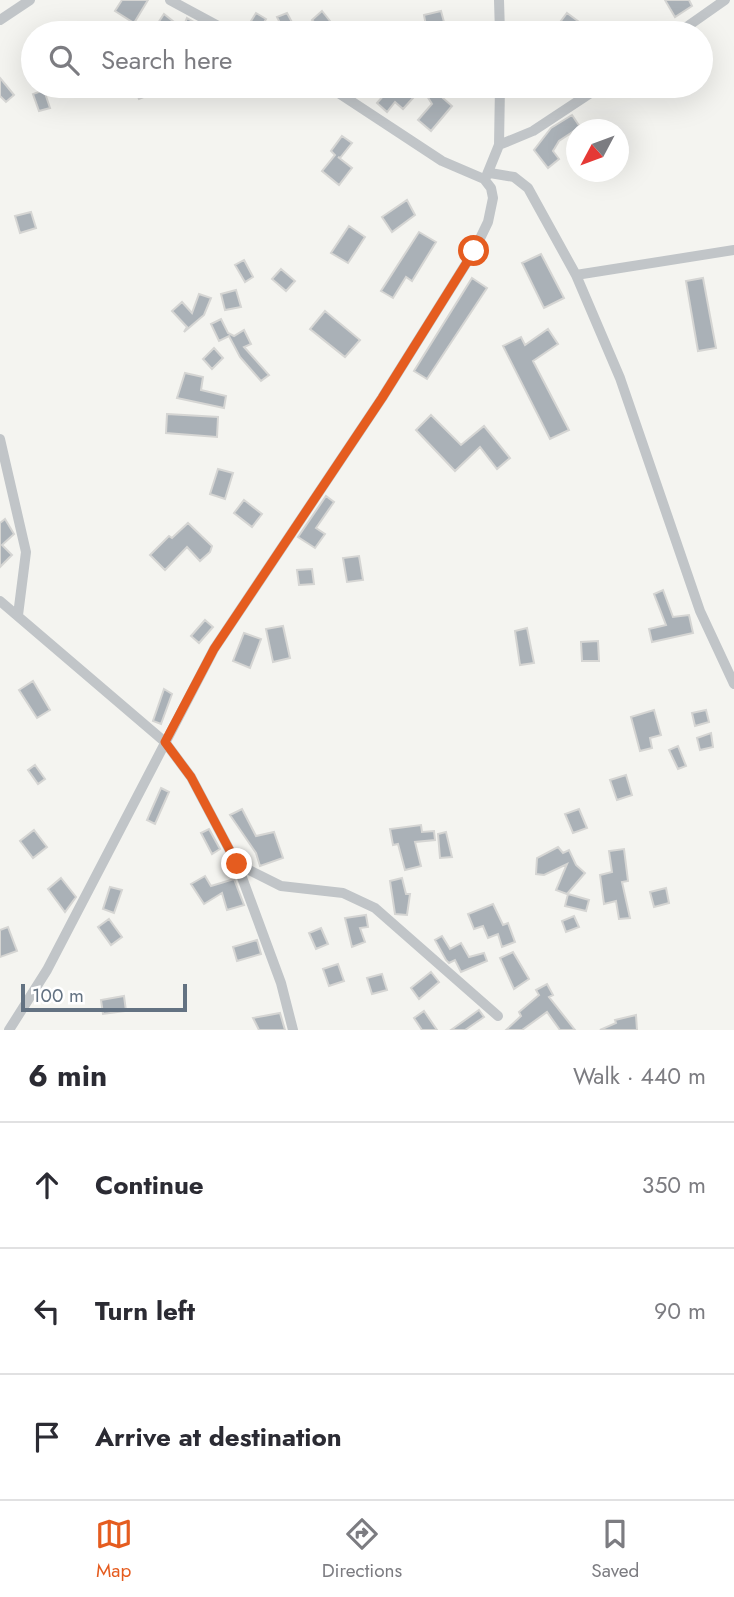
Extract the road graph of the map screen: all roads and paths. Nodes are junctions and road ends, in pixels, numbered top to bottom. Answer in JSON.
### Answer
{"nodes":[{"id":1,"x":30,"y":0,"type":"edge"},
{"id":2,"x":170,"y":0,"type":"edge"},
{"id":3,"x":499,"y":0,"type":"edge"},
{"id":4,"x":725,"y":0,"type":"edge"},
{"id":5,"x":0,"y":20,"type":"edge"},
{"id":6,"x":209,"y":21,"type":"edge"},
{"id":7,"x":500,"y":21,"type":"edge"},
{"id":8,"x":695,"y":21,"type":"edge"},
{"id":9,"x":346,"y":98,"type":"edge"},
{"id":10,"x":500,"y":98,"type":"edge"},
{"id":11,"x":583,"y":98,"type":"edge"},
{"id":12,"x":499,"y":145,"type":"junction"},
{"id":13,"x":487,"y":176,"type":"junction"},
{"id":14,"x":734,"y":250,"type":"edge"},
{"id":15,"x":576,"y":275,"type":"junction"},
{"id":16,"x":0,"y":439,"type":"edge"},
{"id":17,"x":0,"y":601,"type":"edge"},
{"id":18,"x":18,"y":615,"type":"junction"},
{"id":19,"x":734,"y":684,"type":"edge"},
{"id":20,"x":165,"y":742,"type":"junction"},
{"id":21,"x":237,"y":864,"type":"junction"},
{"id":22,"x":498,"y":1016,"type":"dead end"},
{"id":23,"x":9,"y":1030,"type":"edge"},
{"id":24,"x":292,"y":1030,"type":"edge"}],
"edges":[{"from":1,"to":5,"type":"street"},
{"from":2,"to":6,"type":"street"},
{"from":3,"to":7,"type":"street"},
{"from":4,"to":8,"type":"street"},
{"from":9,"to":13,"type":"street"},
{"from":10,"to":12,"type":"street"},
{"from":11,"to":12,"type":"street"},
{"from":12,"to":13,"type":"street"},
{"from":13,"to":15,"type":"street"},
{"from":13,"to":20,"type":"street"},
{"from":14,"to":15,"type":"street"},
{"from":15,"to":19,"type":"street"},
{"from":16,"to":18,"type":"street"},
{"from":17,"to":18,"type":"street"},
{"from":18,"to":20,"type":"street"},
{"from":20,"to":21,"type":"street"},
{"from":20,"to":23,"type":"street"},
{"from":21,"to":22,"type":"street"},
{"from":21,"to":24,"type":"street"}]}
